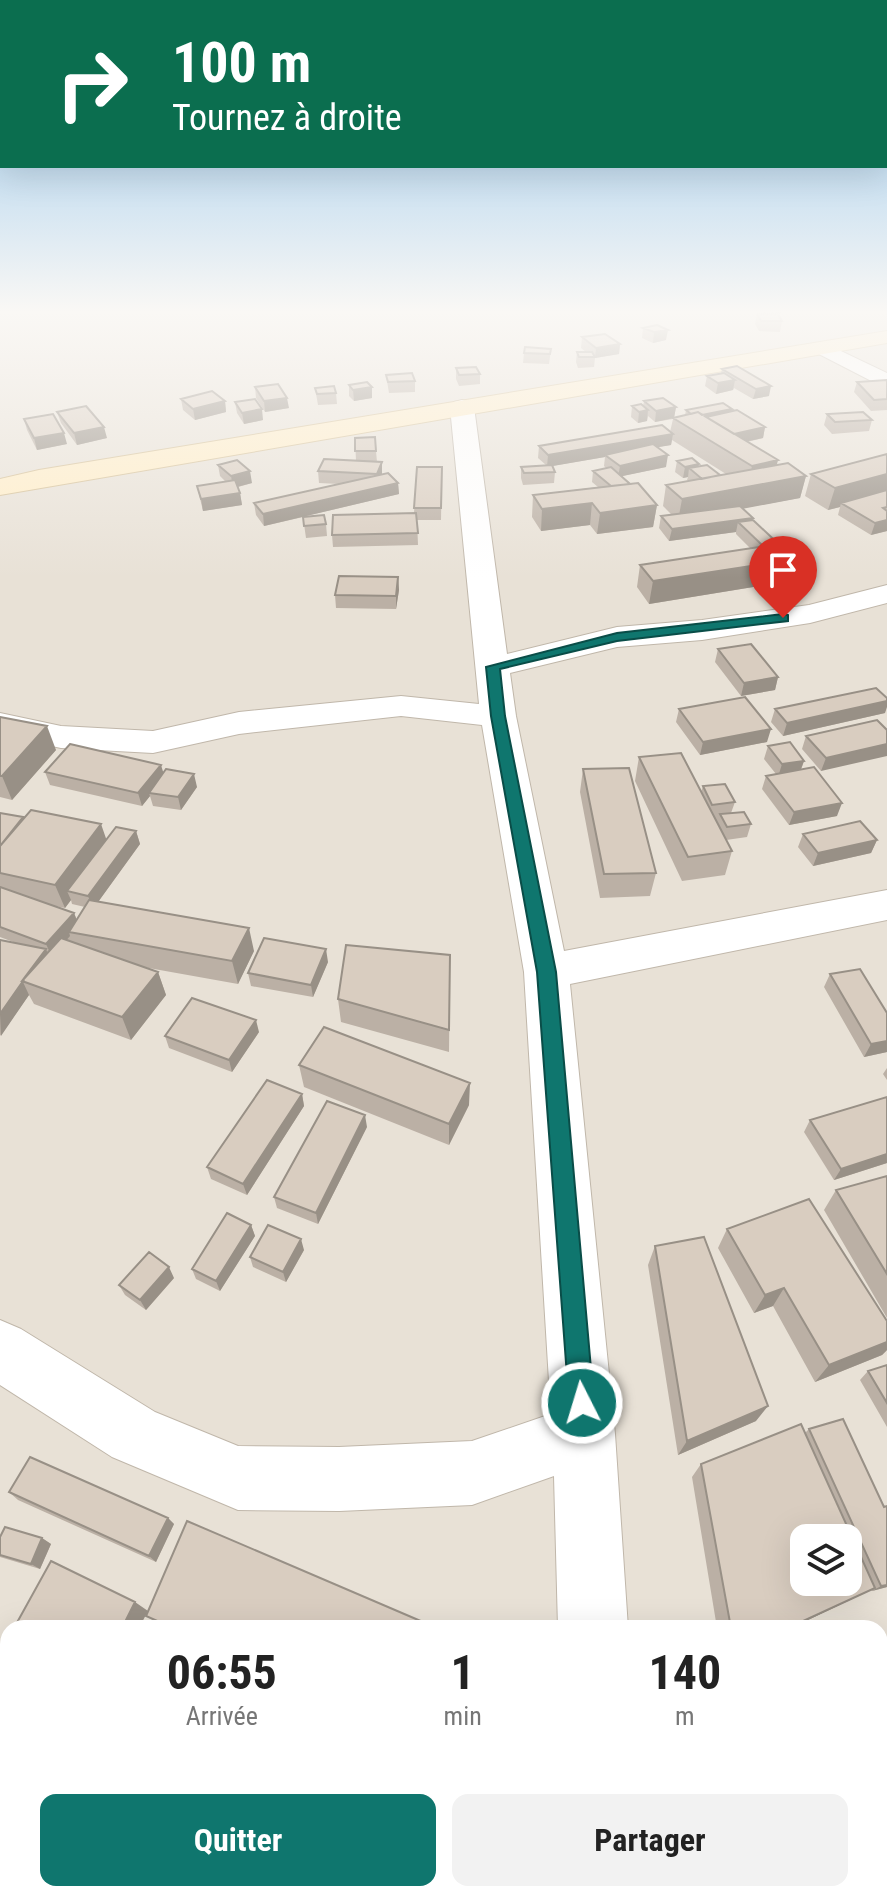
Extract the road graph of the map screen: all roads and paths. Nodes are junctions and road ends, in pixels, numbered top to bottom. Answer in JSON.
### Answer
{"nodes":[{"id":1,"x":500,"y":401,"type":"edge"},
{"id":2,"x":462,"y":407,"type":"junction"},
{"id":3,"x":0,"y":487,"type":"edge"},
{"id":4,"x":887,"y":594,"type":"edge"},
{"id":5,"x":493,"y":667,"type":"junction"},
{"id":6,"x":498,"y":716,"type":"junction"},
{"id":7,"x":0,"y":724,"type":"edge"},
{"id":8,"x":887,"y":905,"type":"edge"},
{"id":9,"x":546,"y":972,"type":"junction"},
{"id":10,"x":0,"y":1350,"type":"edge"},
{"id":11,"x":584,"y":1434,"type":"junction"},
{"id":12,"x":593,"y":1620,"type":"edge"}],
"edges":[{"from":1,"to":2,"type":"main road"},
{"from":2,"to":3,"type":"main road"},
{"from":2,"to":5,"type":"street"},
{"from":4,"to":5,"type":"street"},
{"from":5,"to":6,"type":"street"},
{"from":6,"to":7,"type":"street"},
{"from":6,"to":9,"type":"street"},
{"from":8,"to":9,"type":"street"},
{"from":9,"to":11,"type":"street"},
{"from":10,"to":11,"type":"street"},
{"from":11,"to":12,"type":"street"}]}
